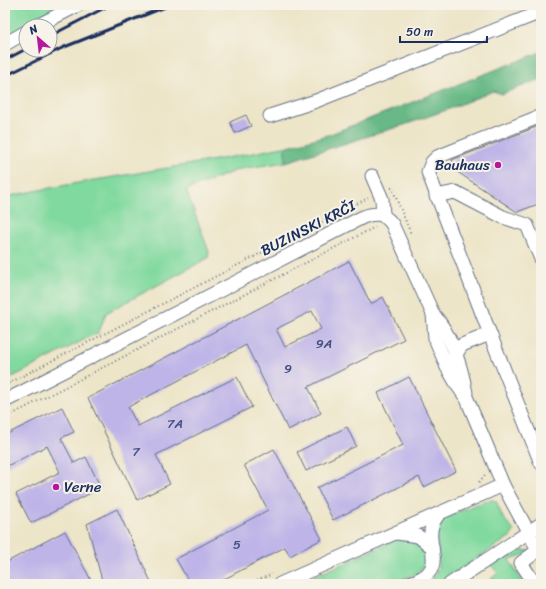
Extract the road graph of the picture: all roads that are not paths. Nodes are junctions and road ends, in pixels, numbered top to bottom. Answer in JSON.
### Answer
{"nodes":[{"id":1,"x":78,"y":5,"type":"edge"},
{"id":2,"x":541,"y":12,"type":"edge"},
{"id":3,"x":53,"y":18,"type":"edge"},
{"id":4,"x":18,"y":37,"type":"edge"},
{"id":5,"x":5,"y":44,"type":"edge"},
{"id":6,"x":270,"y":116,"type":"dead end"},
{"id":7,"x":541,"y":116,"type":"edge"},
{"id":8,"x":372,"y":176,"type":"dead end"},
{"id":9,"x":436,"y":196,"type":"junction"},
{"id":10,"x":382,"y":220,"type":"junction"},
{"id":11,"x":541,"y":258,"type":"edge"},
{"id":12,"x":433,"y":314,"type":"junction"},
{"id":13,"x":433,"y":329,"type":"junction"},
{"id":14,"x":490,"y":334,"type":"junction"},
{"id":15,"x":450,"y":340,"type":"junction"},
{"id":16,"x":466,"y":342,"type":"junction"},
{"id":17,"x":455,"y":353,"type":"junction"},
{"id":18,"x":448,"y":367,"type":"junction"},
{"id":19,"x":467,"y":399,"type":"junction"},
{"id":20,"x":5,"y":401,"type":"edge"},
{"id":21,"x":541,"y":463,"type":"edge"},
{"id":22,"x":503,"y":485,"type":"junction"},
{"id":23,"x":440,"y":514,"type":"junction"},
{"id":24,"x":541,"y":524,"type":"edge"},
{"id":25,"x":528,"y":532,"type":"junction"},
{"id":26,"x":397,"y":533,"type":"junction"},
{"id":27,"x":432,"y":547,"type":"junction"},
{"id":28,"x":280,"y":584,"type":"edge"},
{"id":29,"x":407,"y":584,"type":"edge"},
{"id":30,"x":450,"y":584,"type":"edge"},
{"id":31,"x":534,"y":584,"type":"edge"}],
"edges":[{"from":1,"to":3,"type":"street"},
{"from":2,"to":6,"type":"street"},
{"from":4,"to":5,"type":"street"},
{"from":7,"to":9,"type":"street"},
{"from":8,"to":10,"type":"street"},
{"from":9,"to":11,"type":"street"},
{"from":9,"to":14,"type":"street"},
{"from":10,"to":12,"type":"street"},
{"from":10,"to":20,"type":"street","name":"BUZINSKI KRČI"},
{"from":12,"to":13,"type":"street"},
{"from":12,"to":15,"type":"street"},
{"from":13,"to":15,"type":"street"},
{"from":13,"to":18,"type":"street"},
{"from":14,"to":16,"type":"street"},
{"from":14,"to":21,"type":"street"},
{"from":15,"to":16,"type":"street"},
{"from":15,"to":17,"type":"street"},
{"from":16,"to":17,"type":"street"},
{"from":17,"to":18,"type":"street"},
{"from":17,"to":19,"type":"street"},
{"from":18,"to":19,"type":"street"},
{"from":19,"to":22,"type":"street"},
{"from":22,"to":23,"type":"street"},
{"from":22,"to":25,"type":"street"},
{"from":23,"to":26,"type":"street"},
{"from":23,"to":27,"type":"street"},
{"from":24,"to":25,"type":"street"},
{"from":25,"to":30,"type":"street"},
{"from":25,"to":31,"type":"street"},
{"from":26,"to":27,"type":"street"},
{"from":26,"to":28,"type":"street"},
{"from":27,"to":29,"type":"street"}]}
